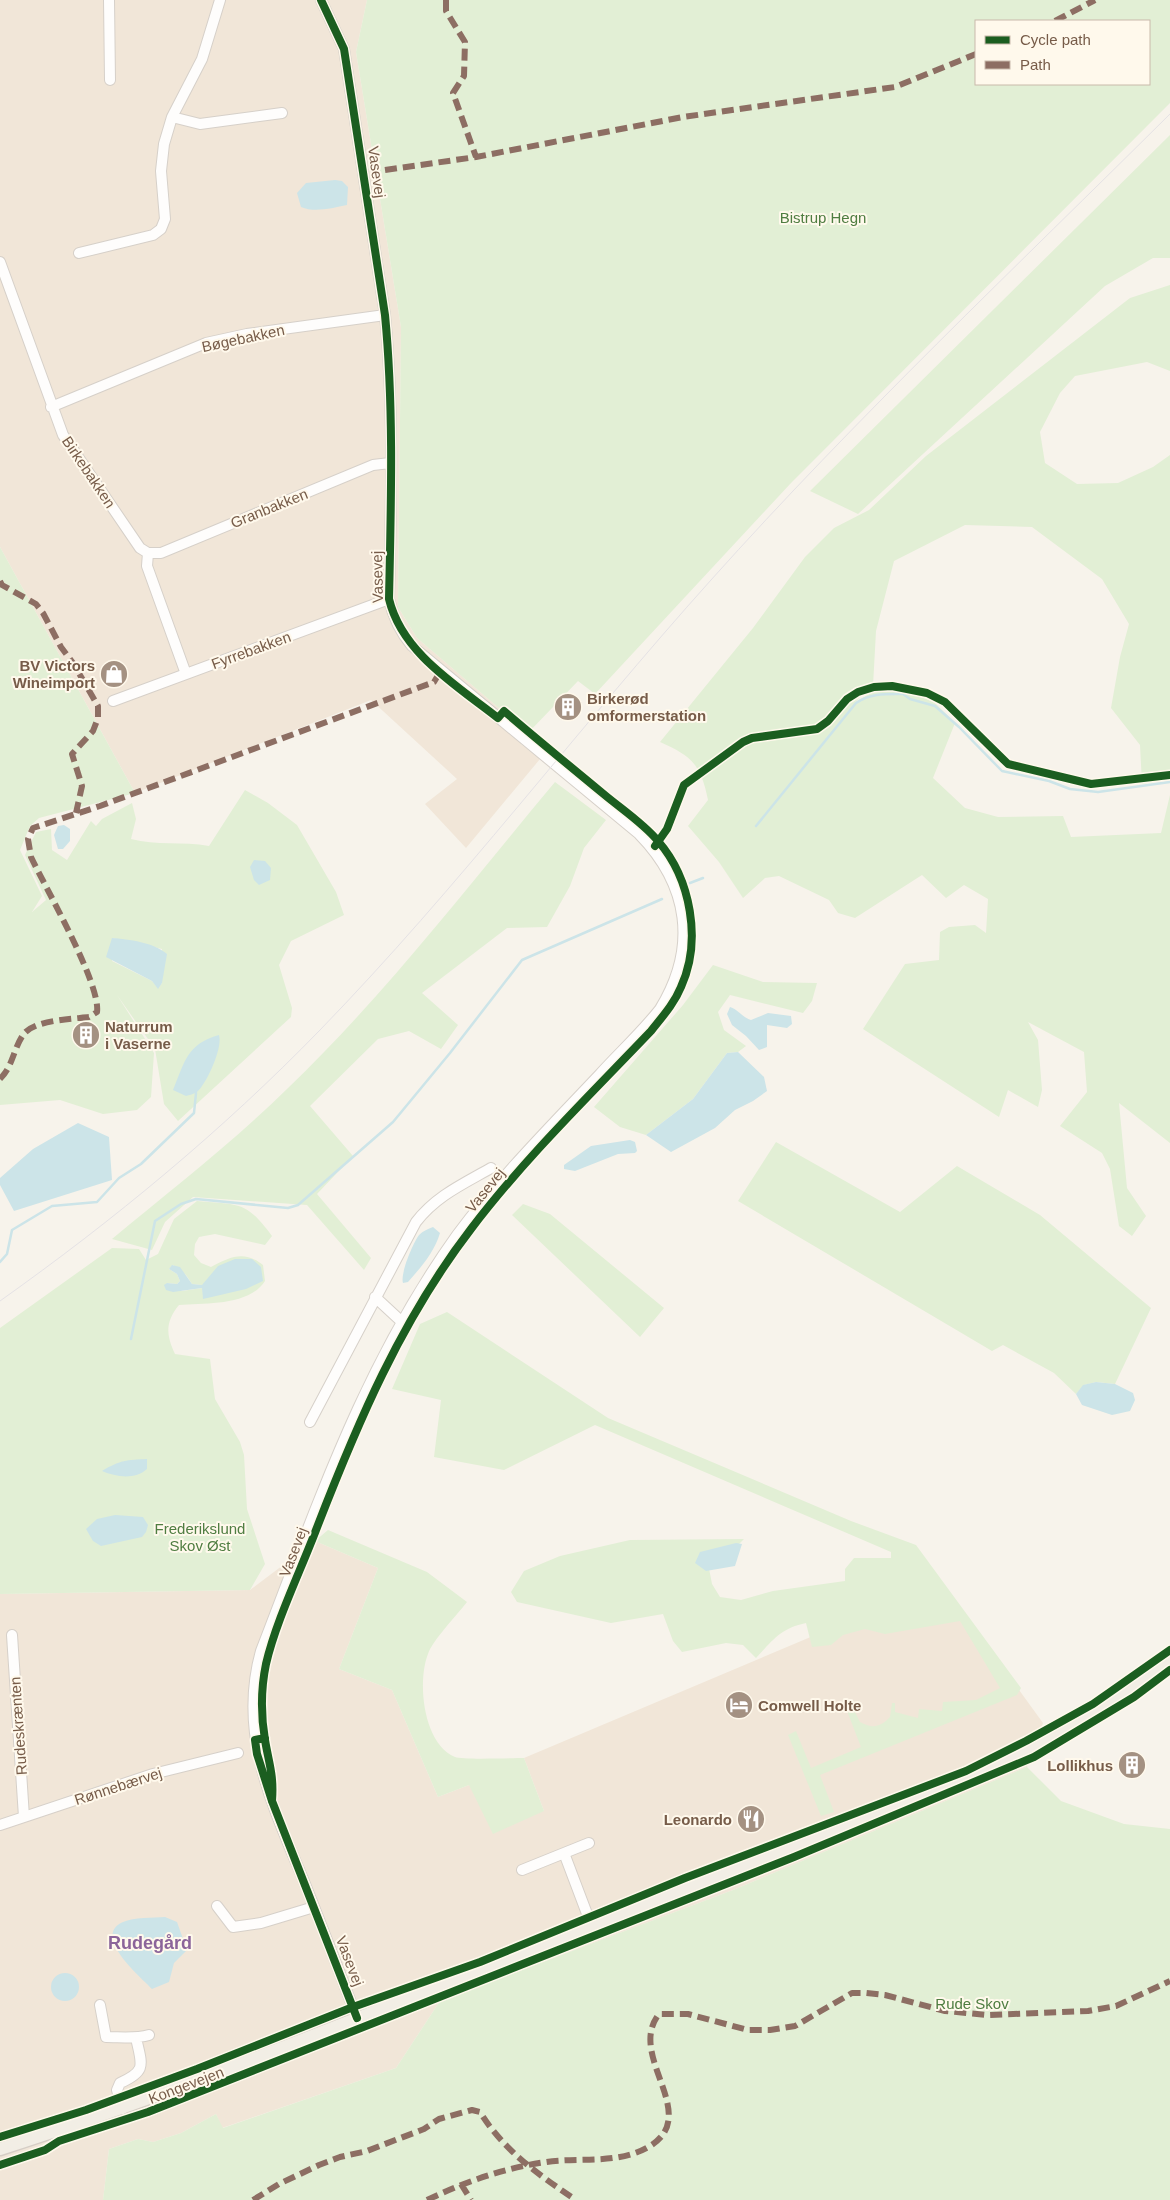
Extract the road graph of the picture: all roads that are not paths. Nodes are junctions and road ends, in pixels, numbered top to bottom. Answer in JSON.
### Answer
{"nodes":[{"id":1,"x":109,"y":0,"type":"edge"},
{"id":2,"x":220,"y":0,"type":"edge"},
{"id":3,"x":321,"y":0,"type":"edge"},
{"id":4,"x":110,"y":80,"type":"dead end"},
{"id":5,"x":282,"y":113,"type":"dead end"},
{"id":6,"x":172,"y":117,"type":"junction"},
{"id":7,"x":79,"y":253,"type":"dead end"},
{"id":8,"x":0,"y":262,"type":"edge"},
{"id":9,"x":385,"y":315,"type":"junction"},
{"id":10,"x":52,"y":407,"type":"junction"},
{"id":11,"x":390,"y":463,"type":"junction"},
{"id":12,"x":148,"y":553,"type":"junction"},
{"id":13,"x":389,"y":599,"type":"junction"},
{"id":14,"x":186,"y":674,"type":"junction"},
{"id":15,"x":113,"y":701,"type":"dead end"},
{"id":16,"x":491,"y":1168,"type":"dead end"},
{"id":17,"x":375,"y":1298,"type":"junction"},
{"id":18,"x":402,"y":1322,"type":"junction"},
{"id":19,"x":310,"y":1422,"type":"dead end"},
{"id":20,"x":12,"y":1635,"type":"dead end"},
{"id":21,"x":1170,"y":1660,"type":"edge"},
{"id":22,"x":238,"y":1753,"type":"dead end"},
{"id":23,"x":24,"y":1817,"type":"junction"},
{"id":24,"x":0,"y":1825,"type":"edge"},
{"id":25,"x":589,"y":1843,"type":"dead end"},
{"id":26,"x":564,"y":1853,"type":"junction"},
{"id":27,"x":522,"y":1870,"type":"dead end"},
{"id":28,"x":217,"y":1906,"type":"dead end"},
{"id":29,"x":314,"y":1907,"type":"junction"},
{"id":30,"x":592,"y":1927,"type":"junction"},
{"id":31,"x":100,"y":2006,"type":"dead end"},
{"id":32,"x":357,"y":2018,"type":"junction"},
{"id":33,"x":149,"y":2034,"type":"dead end"},
{"id":34,"x":136,"y":2038,"type":"junction"},
{"id":35,"x":122,"y":2109,"type":"junction"},
{"id":36,"x":0,"y":2149,"type":"edge"}],
"edges":[{"from":1,"to":4,"type":"street"},
{"from":2,"to":6,"type":"street"},
{"from":3,"to":9,"type":"street","name":"Vasevej"},
{"from":5,"to":6,"type":"street"},
{"from":6,"to":7,"type":"street"},
{"from":8,"to":10,"type":"street","name":"Birkebakken"},
{"from":9,"to":10,"type":"street","name":"Bøgebakken"},
{"from":9,"to":11,"type":"street","name":"Vasevej"},
{"from":10,"to":12,"type":"street","name":"Birkebakken"},
{"from":11,"to":12,"type":"street","name":"Granbakken"},
{"from":11,"to":13,"type":"street","name":"Vasevej"},
{"from":12,"to":14,"type":"street"},
{"from":13,"to":14,"type":"street","name":"Fyrrebakken"},
{"from":13,"to":18,"type":"street","name":"Vasevej"},
{"from":14,"to":15,"type":"street","name":"Fyrrebakken"},
{"from":16,"to":17,"type":"street","name":"Vasevej"},
{"from":17,"to":18,"type":"street"},
{"from":17,"to":19,"type":"street","name":"Vasevej"},
{"from":18,"to":29,"type":"street","name":"Vasevej"},
{"from":20,"to":23,"type":"street","name":"Rudeskrænten"},
{"from":21,"to":30,"type":"main road","name":"Kongevejen"},
{"from":22,"to":23,"type":"street","name":"Rønnebærvej"},
{"from":23,"to":24,"type":"street","name":"Rønnebærvej"},
{"from":25,"to":26,"type":"street"},
{"from":26,"to":27,"type":"street"},
{"from":26,"to":30,"type":"street"},
{"from":28,"to":29,"type":"street"},
{"from":29,"to":32,"type":"street","name":"Vasevej"},
{"from":30,"to":32,"type":"main road","name":"Kongevejen"},
{"from":31,"to":34,"type":"street"},
{"from":32,"to":35,"type":"main road","name":"Kongevejen"},
{"from":33,"to":34,"type":"street"},
{"from":34,"to":35,"type":"street"},
{"from":35,"to":36,"type":"main road","name":"Kongevejen"}]}
